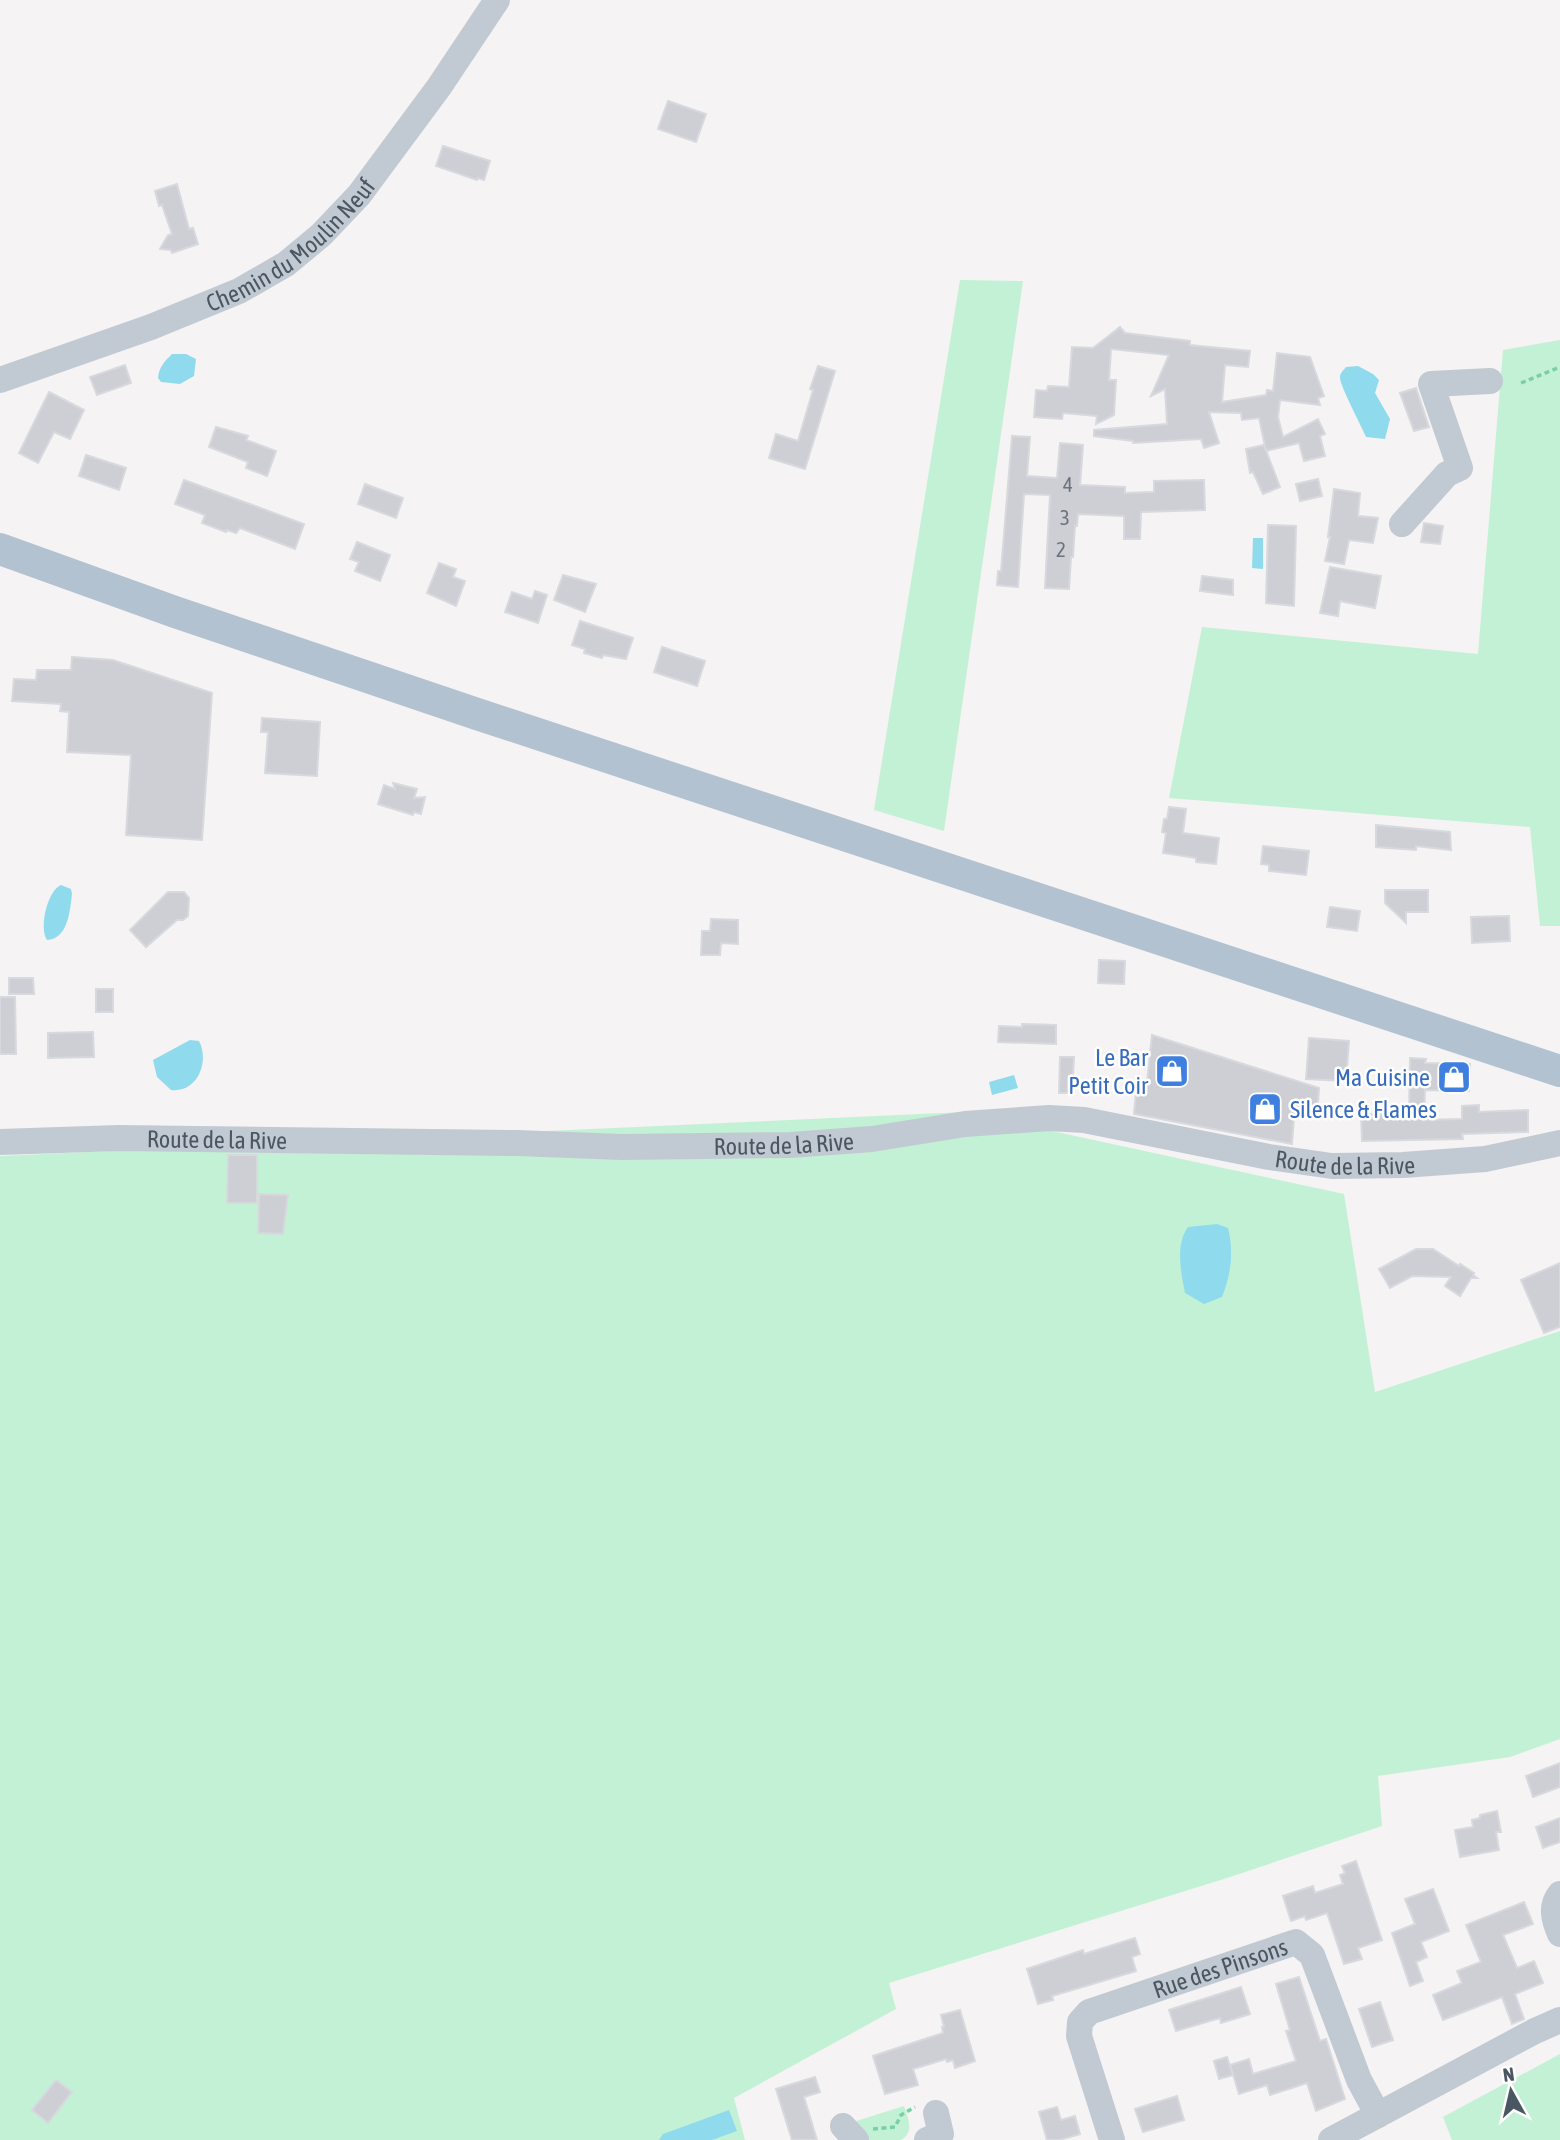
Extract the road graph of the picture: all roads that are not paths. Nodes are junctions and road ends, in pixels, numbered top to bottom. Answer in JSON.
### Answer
{"nodes":[{"id":1,"x":497,"y":0,"type":"edge"},
{"id":2,"x":0,"y":380,"type":"edge"},
{"id":3,"x":1490,"y":381,"type":"dead end"},
{"id":4,"x":1402,"y":524,"type":"dead end"},
{"id":5,"x":0,"y":550,"type":"edge"},
{"id":6,"x":1560,"y":1071,"type":"edge"},
{"id":7,"x":0,"y":1142,"type":"edge"},
{"id":8,"x":1560,"y":1143,"type":"edge"},
{"id":9,"x":1560,"y":1894,"type":"edge"},
{"id":10,"x":1560,"y":1934,"type":"edge"},
{"id":11,"x":1560,"y":2020,"type":"edge"},
{"id":12,"x":936,"y":2113,"type":"road end"},
{"id":13,"x":1378,"y":2115,"type":"junction"},
{"id":14,"x":927,"y":2140,"type":"edge"},
{"id":15,"x":1112,"y":2140,"type":"edge"},
{"id":16,"x":1331,"y":2140,"type":"edge"}],
"edges":[{"from":1,"to":2,"type":"street","name":"Chemin du Moulin Neuf"},
{"from":3,"to":4,"type":"street"},
{"from":5,"to":6,"type":"main road"},
{"from":7,"to":8,"type":"street","name":"Route de la Rive"},
{"from":9,"to":10,"type":"street"},
{"from":11,"to":13,"type":"street"},
{"from":12,"to":14,"type":"street"},
{"from":13,"to":15,"type":"street","name":"Rue des Pinsons"},
{"from":13,"to":16,"type":"street"}]}
